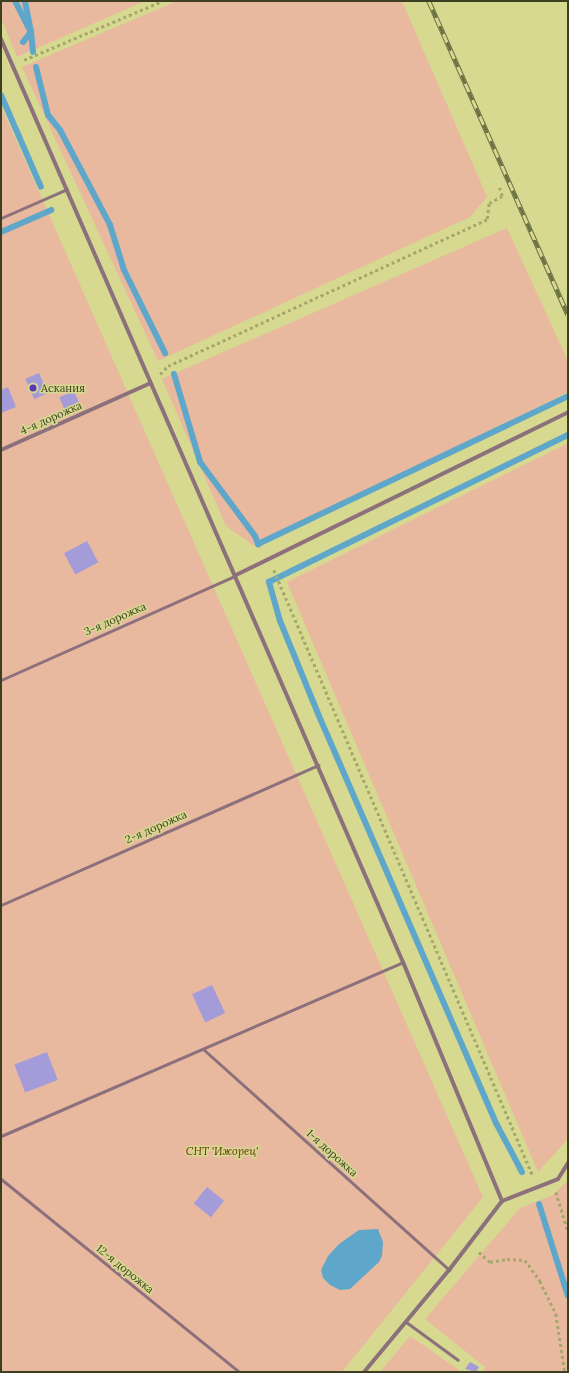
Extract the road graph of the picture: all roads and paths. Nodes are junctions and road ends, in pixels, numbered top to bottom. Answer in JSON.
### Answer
{"nodes":[{"id":1,"x":162,"y":1,"type":"edge"},
{"id":2,"x":1,"y":39,"type":"edge"},
{"id":3,"x":12,"y":66,"type":"junction"},
{"id":4,"x":499,"y":187,"type":"dead end"},
{"id":5,"x":67,"y":189,"type":"junction"},
{"id":6,"x":1,"y":218,"type":"edge"},
{"id":7,"x":168,"y":366,"type":"dead end"},
{"id":8,"x":151,"y":383,"type":"junction"},
{"id":9,"x":568,"y":412,"type":"edge"},
{"id":10,"x":1,"y":450,"type":"edge"},
{"id":11,"x":273,"y":568,"type":"dead end"},
{"id":12,"x":236,"y":575,"type":"junction"},
{"id":13,"x":1,"y":680,"type":"edge"},
{"id":14,"x":318,"y":765,"type":"junction"},
{"id":15,"x":1,"y":905,"type":"edge"},
{"id":16,"x":404,"y":962,"type":"junction"},
{"id":17,"x":203,"y":1049,"type":"junction"},
{"id":18,"x":1,"y":1136,"type":"edge"},
{"id":19,"x":568,"y":1163,"type":"edge"},
{"id":20,"x":1,"y":1179,"type":"edge"},
{"id":21,"x":553,"y":1180,"type":"junction"},
{"id":22,"x":538,"y":1186,"type":"junction"},
{"id":23,"x":502,"y":1201,"type":"junction"},
{"id":24,"x":568,"y":1231,"type":"edge"},
{"id":25,"x":469,"y":1244,"type":"junction"},
{"id":26,"x":449,"y":1270,"type":"junction"},
{"id":27,"x":406,"y":1322,"type":"junction"},
{"id":28,"x":458,"y":1360,"type":"dead end"},
{"id":29,"x":239,"y":1372,"type":"edge"},
{"id":30,"x":364,"y":1372,"type":"edge"},
{"id":31,"x":565,"y":1372,"type":"edge"}],
"edges":[{"from":1,"to":3,"type":"path"},
{"from":2,"to":3,"type":"street"},
{"from":3,"to":5,"type":"street"},
{"from":4,"to":7,"type":"path"},
{"from":5,"to":6,"type":"lane"},
{"from":5,"to":8,"type":"street"},
{"from":8,"to":10,"type":"street","name":"4-я дорожка"},
{"from":8,"to":12,"type":"street"},
{"from":9,"to":12,"type":"street"},
{"from":11,"to":22,"type":"path"},
{"from":12,"to":13,"type":"lane","name":"3-я дорожка"},
{"from":12,"to":14,"type":"street"},
{"from":14,"to":15,"type":"lane","name":"2-я дорожка"},
{"from":14,"to":16,"type":"street"},
{"from":16,"to":17,"type":"lane"},
{"from":16,"to":23,"type":"street"},
{"from":17,"to":18,"type":"lane"},
{"from":17,"to":26,"type":"lane","name":"1-я дорожка"},
{"from":19,"to":21,"type":"street"},
{"from":20,"to":29,"type":"lane","name":"12-я дорожка"},
{"from":21,"to":22,"type":"street"},
{"from":21,"to":24,"type":"path"},
{"from":22,"to":23,"type":"street"},
{"from":23,"to":25,"type":"street"},
{"from":25,"to":26,"type":"street"},
{"from":25,"to":31,"type":"path"},
{"from":26,"to":27,"type":"street"},
{"from":27,"to":28,"type":"lane"},
{"from":27,"to":30,"type":"street"}]}
